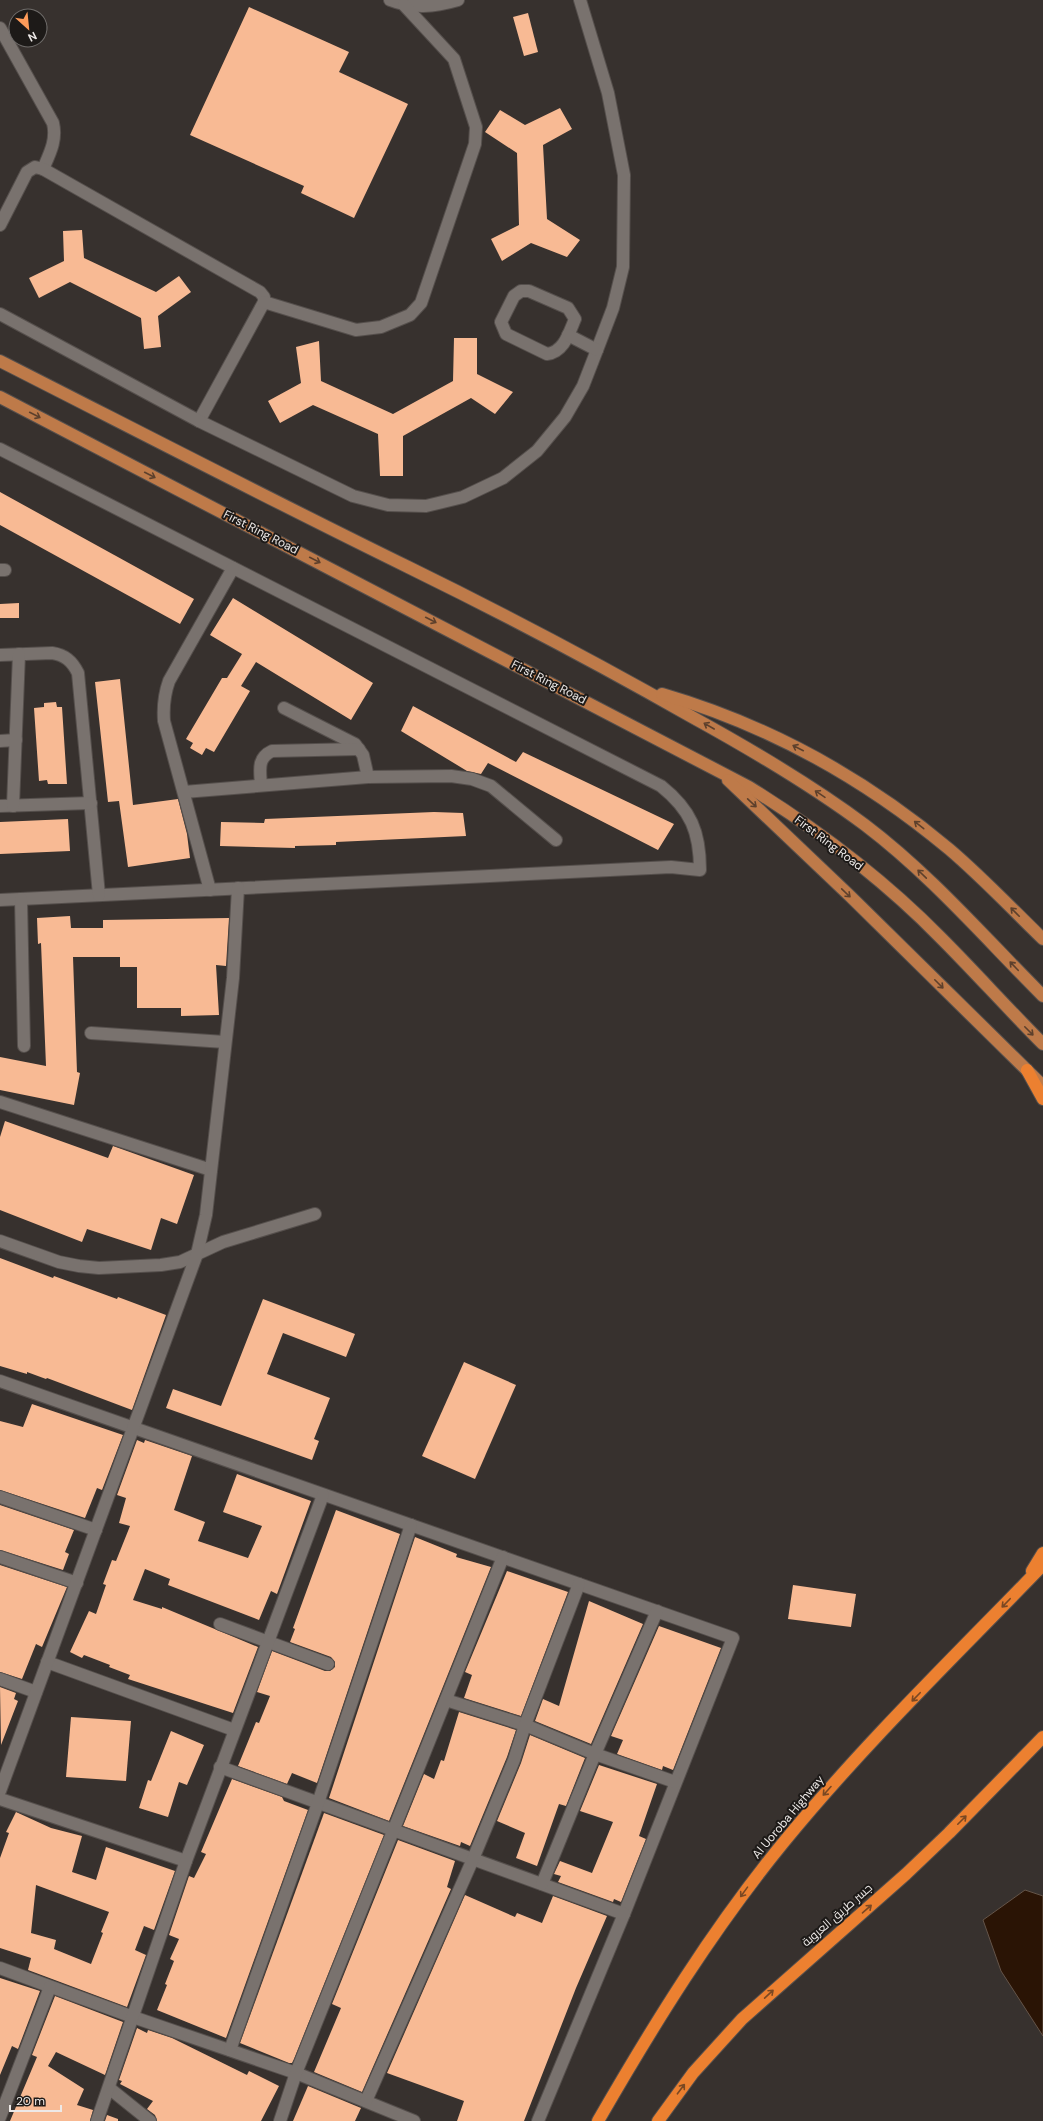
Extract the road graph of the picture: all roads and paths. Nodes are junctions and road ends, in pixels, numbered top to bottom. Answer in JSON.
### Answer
{"nodes":[{"id":1,"x":390,"y":0,"type":"edge"},
{"id":2,"x":458,"y":0,"type":"edge"},
{"id":3,"x":580,"y":0,"type":"edge"},
{"id":4,"x":404,"y":5,"type":"junction"},
{"id":5,"x":0,"y":28,"type":"edge"},
{"id":6,"x":43,"y":169,"type":"junction"},
{"id":7,"x":0,"y":224,"type":"edge"},
{"id":8,"x":264,"y":302,"type":"junction"},
{"id":9,"x":0,"y":314,"type":"edge"},
{"id":10,"x":568,"y":335,"type":"junction"},
{"id":11,"x":597,"y":350,"type":"junction"},
{"id":12,"x":0,"y":361,"type":"edge"},
{"id":13,"x":0,"y":397,"type":"edge"},
{"id":14,"x":199,"y":421,"type":"junction"},
{"id":15,"x":0,"y":449,"type":"edge"},
{"id":16,"x":233,"y":568,"type":"junction"},
{"id":17,"x":19,"y":654,"type":"junction"},
{"id":18,"x":0,"y":655,"type":"edge"},
{"id":19,"x":641,"y":688,"type":"junction"},
{"id":20,"x":284,"y":708,"type":"dead end"},
{"id":21,"x":16,"y":740,"type":"junction"},
{"id":22,"x":0,"y":741,"type":"edge"},
{"id":23,"x":359,"y":749,"type":"junction"},
{"id":24,"x":714,"y":767,"type":"junction"},
{"id":25,"x":368,"y":777,"type":"junction"},
{"id":26,"x":261,"y":785,"type":"junction"},
{"id":27,"x":184,"y":792,"type":"junction"},
{"id":28,"x":91,"y":803,"type":"junction"},
{"id":29,"x":0,"y":806,"type":"edge"},
{"id":30,"x":13,"y":806,"type":"junction"},
{"id":31,"x":556,"y":840,"type":"dead end"},
{"id":32,"x":238,"y":888,"type":"junction"},
{"id":33,"x":210,"y":890,"type":"junction"},
{"id":34,"x":100,"y":895,"type":"junction"},
{"id":35,"x":21,"y":899,"type":"junction"},
{"id":36,"x":0,"y":900,"type":"edge"},
{"id":37,"x":1043,"y":939,"type":"edge"},
{"id":38,"x":1042,"y":995,"type":"edge"},
{"id":39,"x":91,"y":1034,"type":"dead end"},
{"id":40,"x":225,"y":1042,"type":"junction"},
{"id":41,"x":1043,"y":1044,"type":"edge"},
{"id":42,"x":24,"y":1046,"type":"dead end"},
{"id":43,"x":1027,"y":1070,"type":"junction"},
{"id":44,"x":1043,"y":1086,"type":"edge"},
{"id":45,"x":1043,"y":1099,"type":"edge"},
{"id":46,"x":0,"y":1102,"type":"edge"},
{"id":47,"x":211,"y":1170,"type":"junction"},
{"id":48,"x":315,"y":1214,"type":"dead end"},
{"id":49,"x":0,"y":1241,"type":"edge"},
{"id":50,"x":197,"y":1254,"type":"junction"},
{"id":51,"x":0,"y":1381,"type":"edge"},
{"id":52,"x":133,"y":1428,"type":"junction"},
{"id":53,"x":323,"y":1495,"type":"junction"},
{"id":54,"x":0,"y":1498,"type":"edge"},
{"id":55,"x":411,"y":1525,"type":"junction"},
{"id":56,"x":96,"y":1530,"type":"junction"},
{"id":57,"x":1043,"y":1553,"type":"edge"},
{"id":58,"x":0,"y":1557,"type":"edge"},
{"id":59,"x":503,"y":1557,"type":"junction"},
{"id":60,"x":1043,"y":1565,"type":"edge"},
{"id":61,"x":77,"y":1583,"type":"junction"},
{"id":62,"x":579,"y":1584,"type":"junction"},
{"id":63,"x":1022,"y":1587,"type":"junction"},
{"id":64,"x":657,"y":1611,"type":"junction"},
{"id":65,"x":220,"y":1624,"type":"dead end"},
{"id":66,"x":270,"y":1642,"type":"junction"},
{"id":67,"x":48,"y":1662,"type":"junction"},
{"id":68,"x":328,"y":1664,"type":"dead end"},
{"id":69,"x":0,"y":1680,"type":"edge"},
{"id":70,"x":36,"y":1692,"type":"junction"},
{"id":71,"x":446,"y":1700,"type":"junction"},
{"id":72,"x":525,"y":1726,"type":"junction"},
{"id":73,"x":234,"y":1730,"type":"junction"},
{"id":74,"x":1043,"y":1737,"type":"edge"},
{"id":75,"x":595,"y":1754,"type":"junction"},
{"id":76,"x":220,"y":1767,"type":"junction"},
{"id":77,"x":675,"y":1782,"type":"junction"},
{"id":78,"x":0,"y":1791,"type":"edge"},
{"id":79,"x":0,"y":1799,"type":"edge"},
{"id":80,"x":318,"y":1803,"type":"junction"},
{"id":81,"x":394,"y":1830,"type":"junction"},
{"id":82,"x":473,"y":1859,"type":"junction"},
{"id":83,"x":186,"y":1861,"type":"junction"},
{"id":84,"x":542,"y":1884,"type":"junction"},
{"id":85,"x":624,"y":1914,"type":"junction"},
{"id":86,"x":0,"y":1968,"type":"edge"},
{"id":87,"x":50,"y":1986,"type":"junction"},
{"id":88,"x":132,"y":2017,"type":"junction"},
{"id":89,"x":230,"y":2050,"type":"junction"},
{"id":90,"x":296,"y":2073,"type":"junction"},
{"id":91,"x":110,"y":2088,"type":"junction"},
{"id":92,"x":366,"y":2101,"type":"junction"},
{"id":93,"x":0,"y":2117,"type":"edge"},
{"id":94,"x":97,"y":2121,"type":"edge"},
{"id":95,"x":150,"y":2121,"type":"edge"},
{"id":96,"x":280,"y":2121,"type":"edge"},
{"id":97,"x":414,"y":2121,"type":"edge"},
{"id":98,"x":538,"y":2121,"type":"edge"},
{"id":99,"x":598,"y":2121,"type":"edge"},
{"id":100,"x":658,"y":2121,"type":"edge"}],
"edges":[{"from":1,"to":4,"type":"street"},
{"from":2,"to":4,"type":"street"},
{"from":3,"to":11,"type":"street"},
{"from":4,"to":8,"type":"street"},
{"from":5,"to":6,"type":"street"},
{"from":6,"to":7,"type":"street"},
{"from":6,"to":8,"type":"street"},
{"from":8,"to":14,"type":"street"},
{"from":9,"to":14,"type":"street"},
{"from":10,"to":10,"type":"street"},
{"from":10,"to":11,"type":"street"},
{"from":11,"to":14,"type":"street"},
{"from":12,"to":19,"type":"main road"},
{"from":13,"to":24,"type":"main road","name":"First Ring Road","one_way":true},
{"from":15,"to":16,"type":"street"},
{"from":16,"to":27,"type":"street"},
{"from":16,"to":32,"type":"street"},
{"from":17,"to":18,"type":"street"},
{"from":17,"to":21,"type":"street"},
{"from":17,"to":28,"type":"street"},
{"from":37,"to":19,"type":"main road","one_way":true},
{"from":38,"to":19,"type":"main road","one_way":true},
{"from":20,"to":23,"type":"street"},
{"from":21,"to":22,"type":"street"},
{"from":21,"to":30,"type":"street"},
{"from":23,"to":25,"type":"street"},
{"from":23,"to":26,"type":"street"},
{"from":24,"to":41,"type":"main road","name":"First Ring Road","one_way":true},
{"from":24,"to":43,"type":"main road","one_way":true},
{"from":25,"to":26,"type":"street"},
{"from":25,"to":31,"type":"street"},
{"from":26,"to":27,"type":"street"},
{"from":27,"to":33,"type":"street"},
{"from":28,"to":30,"type":"street"},
{"from":28,"to":34,"type":"street"},
{"from":29,"to":30,"type":"street"},
{"from":32,"to":33,"type":"street"},
{"from":32,"to":40,"type":"street"},
{"from":33,"to":34,"type":"street"},
{"from":34,"to":35,"type":"street"},
{"from":35,"to":36,"type":"street"},
{"from":35,"to":42,"type":"street"},
{"from":39,"to":40,"type":"street"},
{"from":40,"to":47,"type":"street"},
{"from":43,"to":44,"type":"main road"},
{"from":43,"to":45,"type":"highway"},
{"from":46,"to":47,"type":"street"},
{"from":47,"to":50,"type":"street"},
{"from":48,"to":50,"type":"street"},
{"from":49,"to":50,"type":"street"},
{"from":50,"to":52,"type":"street"},
{"from":51,"to":52,"type":"street"},
{"from":52,"to":53,"type":"street"},
{"from":52,"to":56,"type":"street"},
{"from":53,"to":55,"type":"street"},
{"from":53,"to":66,"type":"street"},
{"from":54,"to":56,"type":"street"},
{"from":55,"to":59,"type":"street"},
{"from":55,"to":80,"type":"street"},
{"from":56,"to":61,"type":"street"},
{"from":57,"to":63,"type":"highway"},
{"from":58,"to":61,"type":"street"},
{"from":59,"to":62,"type":"street"},
{"from":59,"to":71,"type":"street"},
{"from":60,"to":63,"type":"highway","name":"Al Uoroba Highway"},
{"from":61,"to":67,"type":"street"},
{"from":62,"to":64,"type":"street"},
{"from":62,"to":72,"type":"street"},
{"from":63,"to":99,"type":"highway","name":"Al Uoroba Highway","one_way":true},
{"from":64,"to":75,"type":"street"},
{"from":64,"to":77,"type":"street"},
{"from":65,"to":66,"type":"street"},
{"from":66,"to":68,"type":"street"},
{"from":66,"to":73,"type":"street"},
{"from":67,"to":70,"type":"street"},
{"from":67,"to":73,"type":"street"},
{"from":69,"to":70,"type":"street"},
{"from":70,"to":78,"type":"street"},
{"from":71,"to":72,"type":"street"},
{"from":71,"to":81,"type":"street"},
{"from":72,"to":75,"type":"street"},
{"from":72,"to":82,"type":"street"},
{"from":73,"to":76,"type":"street"},
{"from":100,"to":74,"type":"highway","name":"جسر طريق العروبة","one_way":true},
{"from":75,"to":77,"type":"street"},
{"from":75,"to":84,"type":"street"},
{"from":76,"to":80,"type":"street"},
{"from":76,"to":83,"type":"street"},
{"from":77,"to":85,"type":"street"},
{"from":79,"to":83,"type":"street"},
{"from":80,"to":81,"type":"street"},
{"from":80,"to":89,"type":"street"},
{"from":81,"to":82,"type":"street"},
{"from":81,"to":90,"type":"street"},
{"from":82,"to":84,"type":"street"},
{"from":82,"to":92,"type":"street"},
{"from":83,"to":88,"type":"street"},
{"from":84,"to":85,"type":"street"},
{"from":85,"to":98,"type":"street"},
{"from":86,"to":87,"type":"street"},
{"from":87,"to":88,"type":"street"},
{"from":87,"to":93,"type":"street"},
{"from":88,"to":89,"type":"street"},
{"from":88,"to":91,"type":"street"},
{"from":89,"to":90,"type":"street"},
{"from":90,"to":92,"type":"street"},
{"from":90,"to":96,"type":"street"},
{"from":91,"to":94,"type":"street"},
{"from":91,"to":95,"type":"street"},
{"from":92,"to":97,"type":"street"}]}
